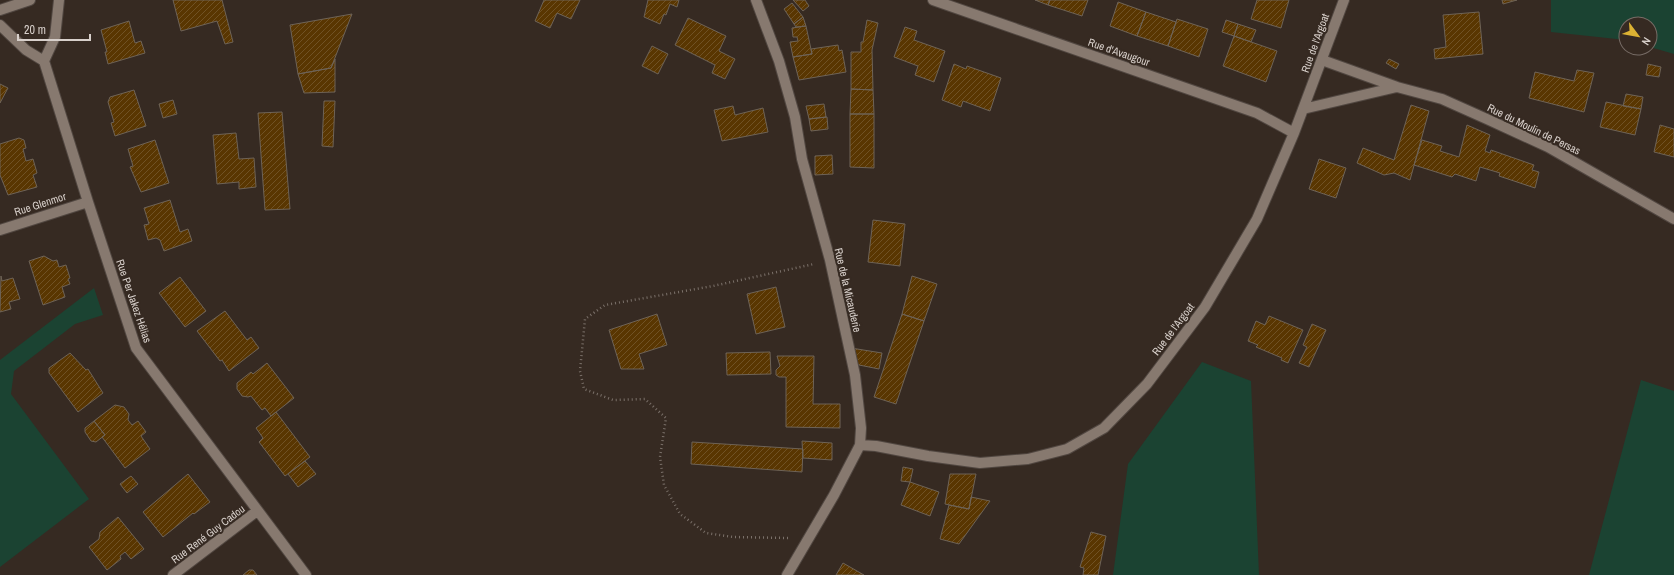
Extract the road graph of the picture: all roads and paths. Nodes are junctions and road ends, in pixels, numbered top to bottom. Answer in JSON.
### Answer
{"nodes":[{"id":1,"x":30,"y":0,"type":"edge"},
{"id":2,"x":59,"y":0,"type":"edge"},
{"id":3,"x":756,"y":0,"type":"edge"},
{"id":4,"x":933,"y":0,"type":"edge"},
{"id":5,"x":1344,"y":0,"type":"edge"},
{"id":6,"x":0,"y":10,"type":"edge"},
{"id":7,"x":0,"y":25,"type":"edge"},
{"id":8,"x":1322,"y":60,"type":"junction"},
{"id":9,"x":44,"y":62,"type":"junction"},
{"id":10,"x":1397,"y":86,"type":"junction"},
{"id":11,"x":1303,"y":109,"type":"junction"},
{"id":12,"x":1294,"y":133,"type":"junction"},
{"id":13,"x":88,"y":202,"type":"junction"},
{"id":14,"x":1674,"y":219,"type":"edge"},
{"id":15,"x":0,"y":230,"type":"edge"},
{"id":16,"x":830,"y":260,"type":"junction"},
{"id":17,"x":860,"y":445,"type":"junction"},
{"id":18,"x":257,"y":511,"type":"junction"},
{"id":19,"x":805,"y":545,"type":"junction"},
{"id":20,"x":173,"y":575,"type":"edge"},
{"id":21,"x":306,"y":575,"type":"edge"},
{"id":22,"x":788,"y":575,"type":"edge"}],
"edges":[{"from":1,"to":6,"type":"street"},
{"from":2,"to":9,"type":"street"},
{"from":3,"to":16,"type":"street","name":"Rue de la Micauderie"},
{"from":4,"to":12,"type":"street","name":"Rue d'Avaugour"},
{"from":5,"to":8,"type":"street","name":"Rue de l'Argoat"},
{"from":7,"to":9,"type":"street"},
{"from":8,"to":10,"type":"street","name":"Rue du Moulin de Persas"},
{"from":8,"to":11,"type":"street","name":"Rue de l'Argoat"},
{"from":9,"to":13,"type":"street","name":"Rue Per Jakez Hélias"},
{"from":10,"to":11,"type":"street","name":"Rue du Moulin de Persas"},
{"from":10,"to":14,"type":"street","name":"Rue du Moulin de Persas"},
{"from":11,"to":12,"type":"street","name":"Rue de l'Argoat"},
{"from":12,"to":17,"type":"street","name":"Rue de l'Argoat"},
{"from":13,"to":15,"type":"street","name":"Rue Glenmor"},
{"from":13,"to":18,"type":"street","name":"Rue Per Jakez Hélias"},
{"from":16,"to":17,"type":"street","name":"Rue de la Micauderie"},
{"from":16,"to":19,"type":"path"},
{"from":17,"to":19,"type":"street","name":"Rue de la Micauderie"},
{"from":18,"to":20,"type":"street","name":"Rue René Guy Cadou"},
{"from":18,"to":21,"type":"street","name":"Rue Per Jakez Hélias"},
{"from":19,"to":22,"type":"street","name":"Rue de la Micauderie"}]}
